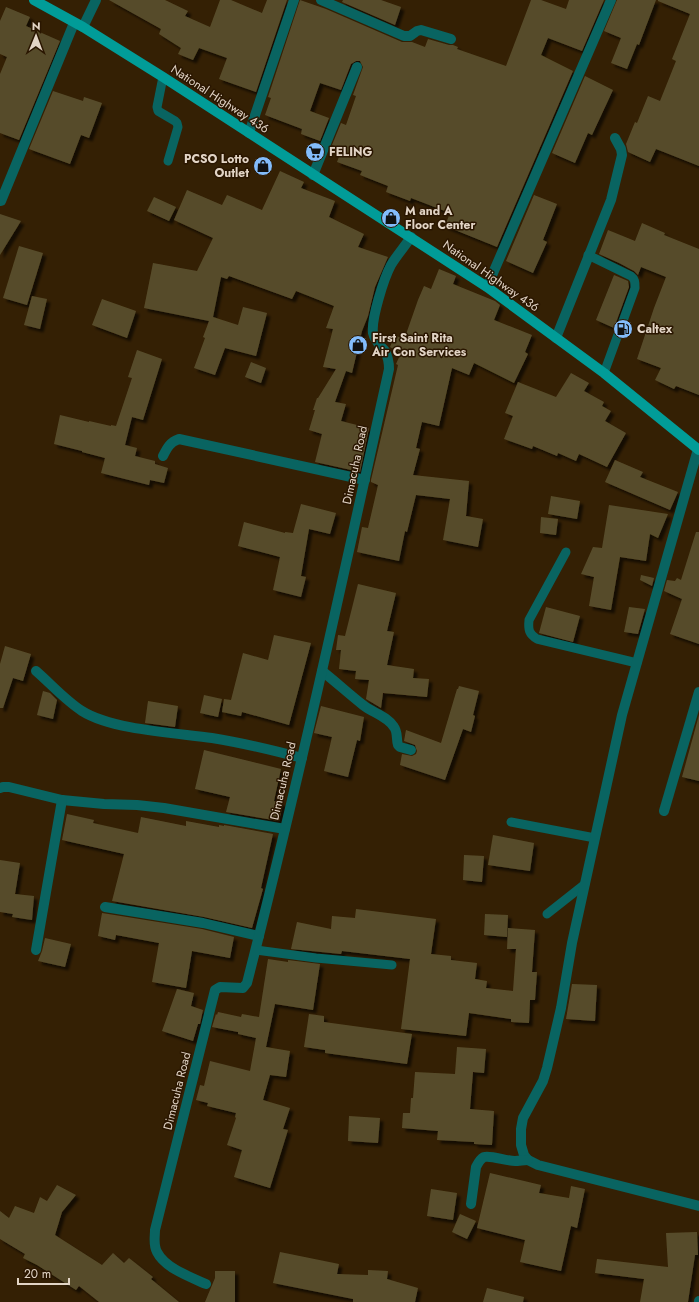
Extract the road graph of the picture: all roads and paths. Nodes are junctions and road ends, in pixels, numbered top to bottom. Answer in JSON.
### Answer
{"nodes":[{"id":1,"x":34,"y":0,"type":"edge"},
{"id":2,"x":96,"y":0,"type":"edge"},
{"id":3,"x":294,"y":0,"type":"edge"},
{"id":4,"x":321,"y":0,"type":"edge"},
{"id":5,"x":611,"y":0,"type":"edge"},
{"id":6,"x":78,"y":25,"type":"junction"},
{"id":7,"x":451,"y":39,"type":"dead end"},
{"id":8,"x":357,"y":67,"type":"dead end"},
{"id":9,"x":163,"y":77,"type":"junction"},
{"id":10,"x":249,"y":133,"type":"junction"},
{"id":11,"x":615,"y":138,"type":"dead end"},
{"id":12,"x":168,"y":161,"type":"dead end"},
{"id":13,"x":313,"y":175,"type":"junction"},
{"id":14,"x":1,"y":201,"type":"edge"},
{"id":15,"x":411,"y":237,"type":"junction"},
{"id":16,"x":588,"y":255,"type":"junction"},
{"id":17,"x":487,"y":286,"type":"junction"},
{"id":18,"x":556,"y":338,"type":"junction"},
{"id":19,"x":604,"y":373,"type":"junction"},
{"id":20,"x":699,"y":450,"type":"edge"},
{"id":21,"x":163,"y":456,"type":"dead end"},
{"id":22,"x":365,"y":480,"type":"junction"},
{"id":23,"x":566,"y":552,"type":"dead end"},
{"id":24,"x":637,"y":663,"type":"junction"},
{"id":25,"x":36,"y":671,"type":"dead end"},
{"id":26,"x":322,"y":671,"type":"junction"},
{"id":27,"x":699,"y":692,"type":"edge"},
{"id":28,"x":411,"y":750,"type":"dead end"},
{"id":29,"x":302,"y":758,"type":"junction"},
{"id":30,"x":0,"y":788,"type":"edge"},
{"id":31,"x":62,"y":800,"type":"junction"},
{"id":32,"x":664,"y":811,"type":"dead end"},
{"id":33,"x":511,"y":822,"type":"dead end"},
{"id":34,"x":285,"y":829,"type":"junction"},
{"id":35,"x":595,"y":838,"type":"junction"},
{"id":36,"x":585,"y":884,"type":"junction"},
{"id":37,"x":105,"y":907,"type":"dead end"},
{"id":38,"x":547,"y":914,"type":"dead end"},
{"id":39,"x":260,"y":936,"type":"junction"},
{"id":40,"x":36,"y":950,"type":"dead end"},
{"id":41,"x":256,"y":950,"type":"junction"},
{"id":42,"x":392,"y":965,"type":"dead end"},
{"id":43,"x":528,"y":1160,"type":"junction"},
{"id":44,"x":471,"y":1204,"type":"dead end"},
{"id":45,"x":699,"y":1206,"type":"edge"},
{"id":46,"x":206,"y":1284,"type":"dead end"}],
"edges":[{"from":1,"to":6,"type":"main road","name":"National Highway 436"},
{"from":2,"to":6,"type":"street"},
{"from":3,"to":10,"type":"street"},
{"from":4,"to":7,"type":"street"},
{"from":5,"to":17,"type":"street"},
{"from":6,"to":9,"type":"main road","name":"National Highway 436"},
{"from":6,"to":14,"type":"street"},
{"from":8,"to":13,"type":"street"},
{"from":9,"to":10,"type":"main road","name":"National Highway 436"},
{"from":9,"to":12,"type":"lane"},
{"from":10,"to":13,"type":"main road","name":"National Highway 436"},
{"from":11,"to":16,"type":"street"},
{"from":13,"to":15,"type":"main road","name":"National Highway 436"},
{"from":15,"to":17,"type":"main road","name":"National Highway 436"},
{"from":15,"to":22,"type":"street","name":"Dimacuha Road"},
{"from":16,"to":18,"type":"street"},
{"from":16,"to":19,"type":"lane"},
{"from":17,"to":18,"type":"main road","name":"National Highway 436"},
{"from":18,"to":19,"type":"main road","name":"National Highway 436"},
{"from":19,"to":20,"type":"main road","name":"National Highway 436"},
{"from":20,"to":24,"type":"street"},
{"from":21,"to":22,"type":"street"},
{"from":22,"to":26,"type":"street","name":"Dimacuha Road"},
{"from":23,"to":24,"type":"lane"},
{"from":24,"to":35,"type":"street"},
{"from":25,"to":29,"type":"street"},
{"from":26,"to":28,"type":"street"},
{"from":26,"to":29,"type":"street","name":"Dimacuha Road"},
{"from":27,"to":32,"type":"street"},
{"from":29,"to":34,"type":"street","name":"Dimacuha Road"},
{"from":30,"to":31,"type":"street"},
{"from":31,"to":34,"type":"street"},
{"from":31,"to":40,"type":"street"},
{"from":33,"to":35,"type":"lane"},
{"from":34,"to":39,"type":"street","name":"Dimacuha Road"},
{"from":35,"to":36,"type":"street"},
{"from":36,"to":38,"type":"lane"},
{"from":36,"to":43,"type":"street"},
{"from":37,"to":39,"type":"street"},
{"from":39,"to":41,"type":"street","name":"Dimacuha Road"},
{"from":41,"to":42,"type":"lane"},
{"from":41,"to":46,"type":"street","name":"Dimacuha Road"},
{"from":43,"to":44,"type":"street"},
{"from":43,"to":45,"type":"street"}]}
